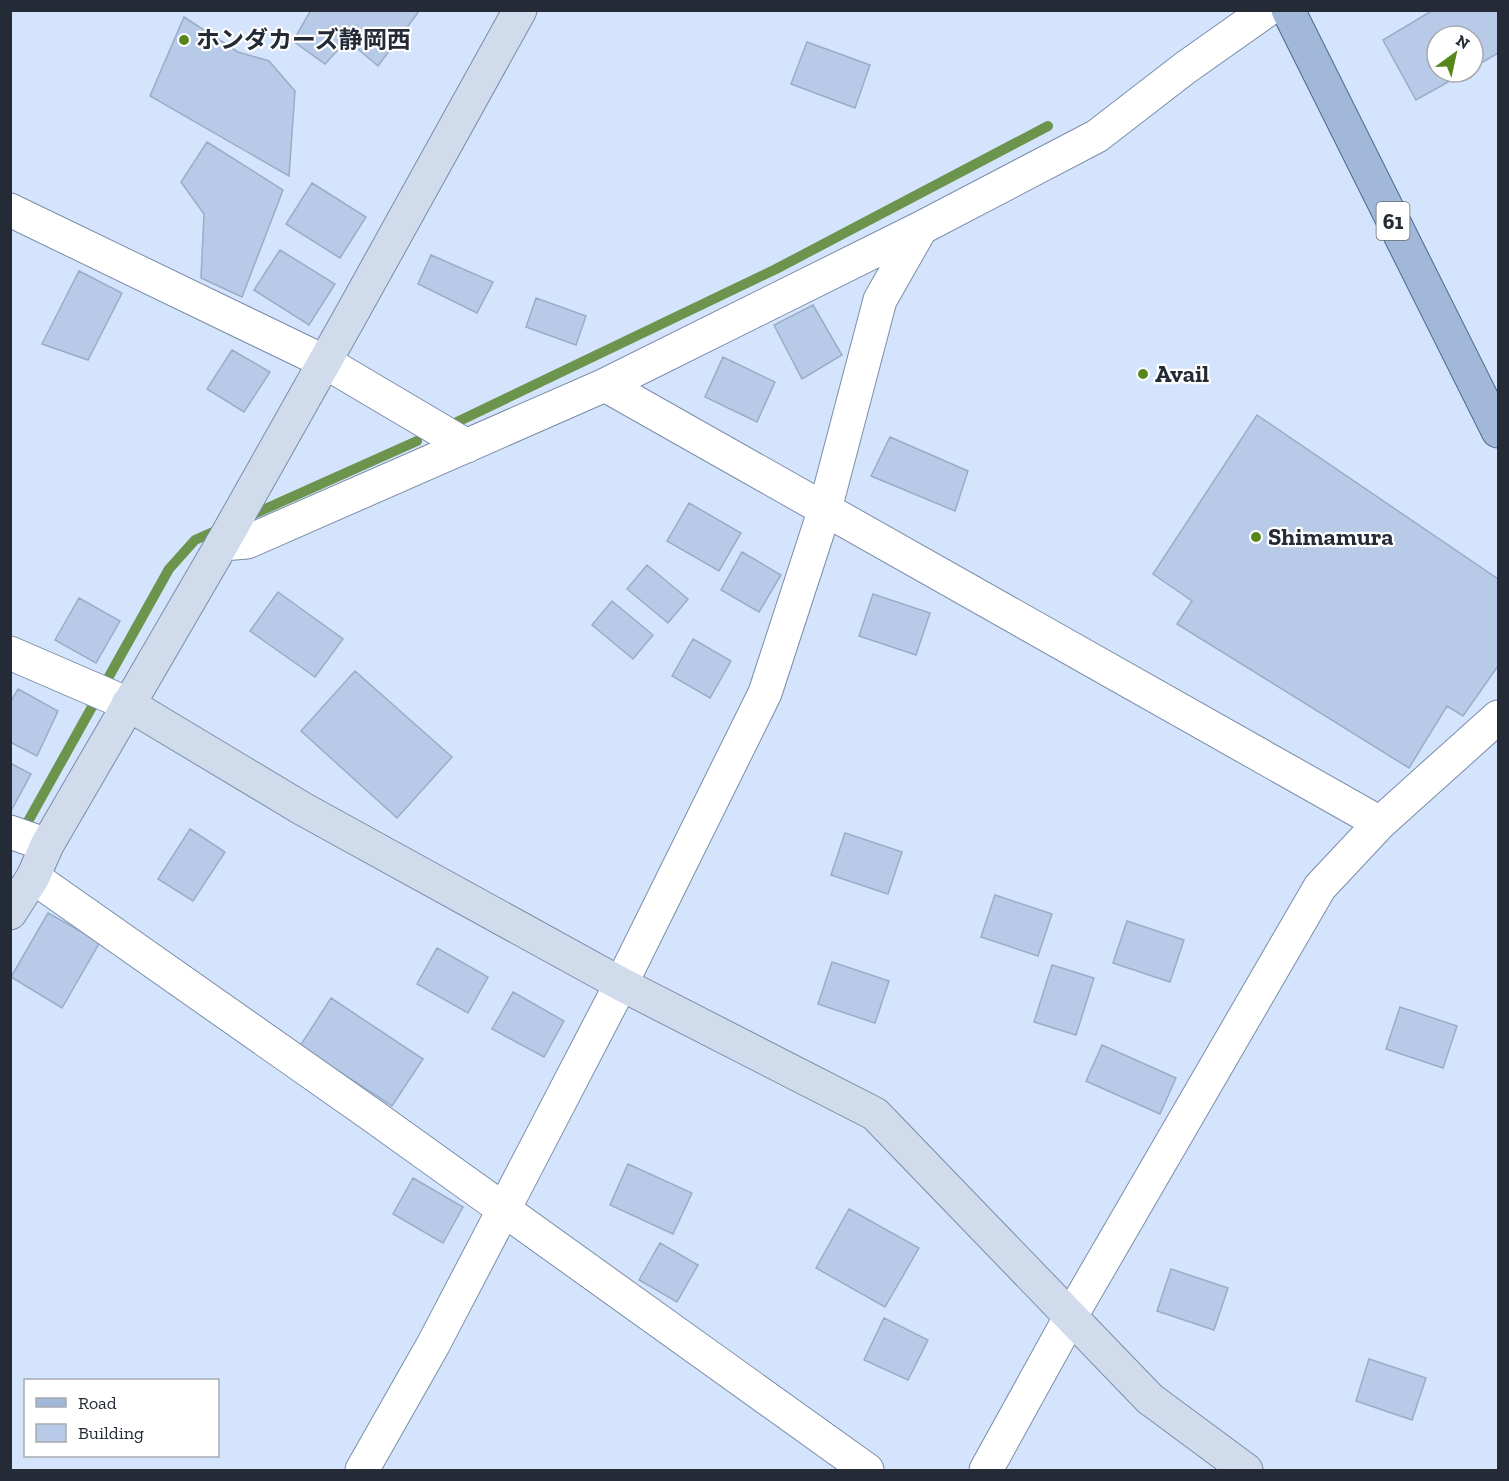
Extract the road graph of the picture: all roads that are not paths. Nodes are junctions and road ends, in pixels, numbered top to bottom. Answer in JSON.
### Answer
{"nodes":[{"id":1,"x":519,"y":10,"type":"edge"},
{"id":2,"x":1267,"y":10,"type":"edge"},
{"id":3,"x":1288,"y":10,"type":"edge"},
{"id":4,"x":10,"y":210,"type":"edge"},
{"id":5,"x":921,"y":228,"type":"junction"},
{"id":6,"x":325,"y":362,"type":"junction"},
{"id":7,"x":605,"y":385,"type":"junction"},
{"id":8,"x":1498,"y":431,"type":"edge"},
{"id":9,"x":467,"y":446,"type":"junction"},
{"id":10,"x":825,"y":509,"type":"junction"},
{"id":11,"x":222,"y":544,"type":"junction"},
{"id":12,"x":10,"y":653,"type":"edge"},
{"id":13,"x":128,"y":704,"type":"junction"},
{"id":14,"x":1498,"y":717,"type":"edge"},
{"id":15,"x":1380,"y":824,"type":"junction"},
{"id":16,"x":10,"y":832,"type":"edge"},
{"id":17,"x":47,"y":845,"type":"junction"},
{"id":18,"x":33,"y":877,"type":"junction"},
{"id":19,"x":10,"y":913,"type":"edge"},
{"id":20,"x":621,"y":984,"type":"junction"},
{"id":21,"x":503,"y":1211,"type":"junction"},
{"id":22,"x":1071,"y":1316,"type":"junction"},
{"id":23,"x":362,"y":1470,"type":"edge"},
{"id":24,"x":867,"y":1470,"type":"edge"},
{"id":25,"x":986,"y":1470,"type":"edge"},
{"id":26,"x":1246,"y":1470,"type":"edge"}],
"edges":[{"from":1,"to":6,"type":"street"},
{"from":2,"to":5,"type":"street"},
{"from":3,"to":8,"type":"main road","number":"61"},
{"from":4,"to":6,"type":"street"},
{"from":5,"to":7,"type":"street"},
{"from":5,"to":10,"type":"street"},
{"from":6,"to":9,"type":"street"},
{"from":6,"to":11,"type":"street"},
{"from":7,"to":9,"type":"street"},
{"from":7,"to":10,"type":"street"},
{"from":9,"to":11,"type":"street"},
{"from":10,"to":15,"type":"street"},
{"from":10,"to":20,"type":"street"},
{"from":11,"to":13,"type":"street"},
{"from":12,"to":13,"type":"street"},
{"from":13,"to":17,"type":"street"},
{"from":13,"to":20,"type":"street"},
{"from":14,"to":15,"type":"street"},
{"from":15,"to":22,"type":"street"},
{"from":16,"to":17,"type":"street"},
{"from":17,"to":18,"type":"street"},
{"from":18,"to":19,"type":"street"},
{"from":18,"to":21,"type":"street"},
{"from":20,"to":21,"type":"street"},
{"from":20,"to":22,"type":"street"},
{"from":21,"to":23,"type":"street"},
{"from":21,"to":24,"type":"street"},
{"from":22,"to":25,"type":"street"},
{"from":22,"to":26,"type":"street"}]}
